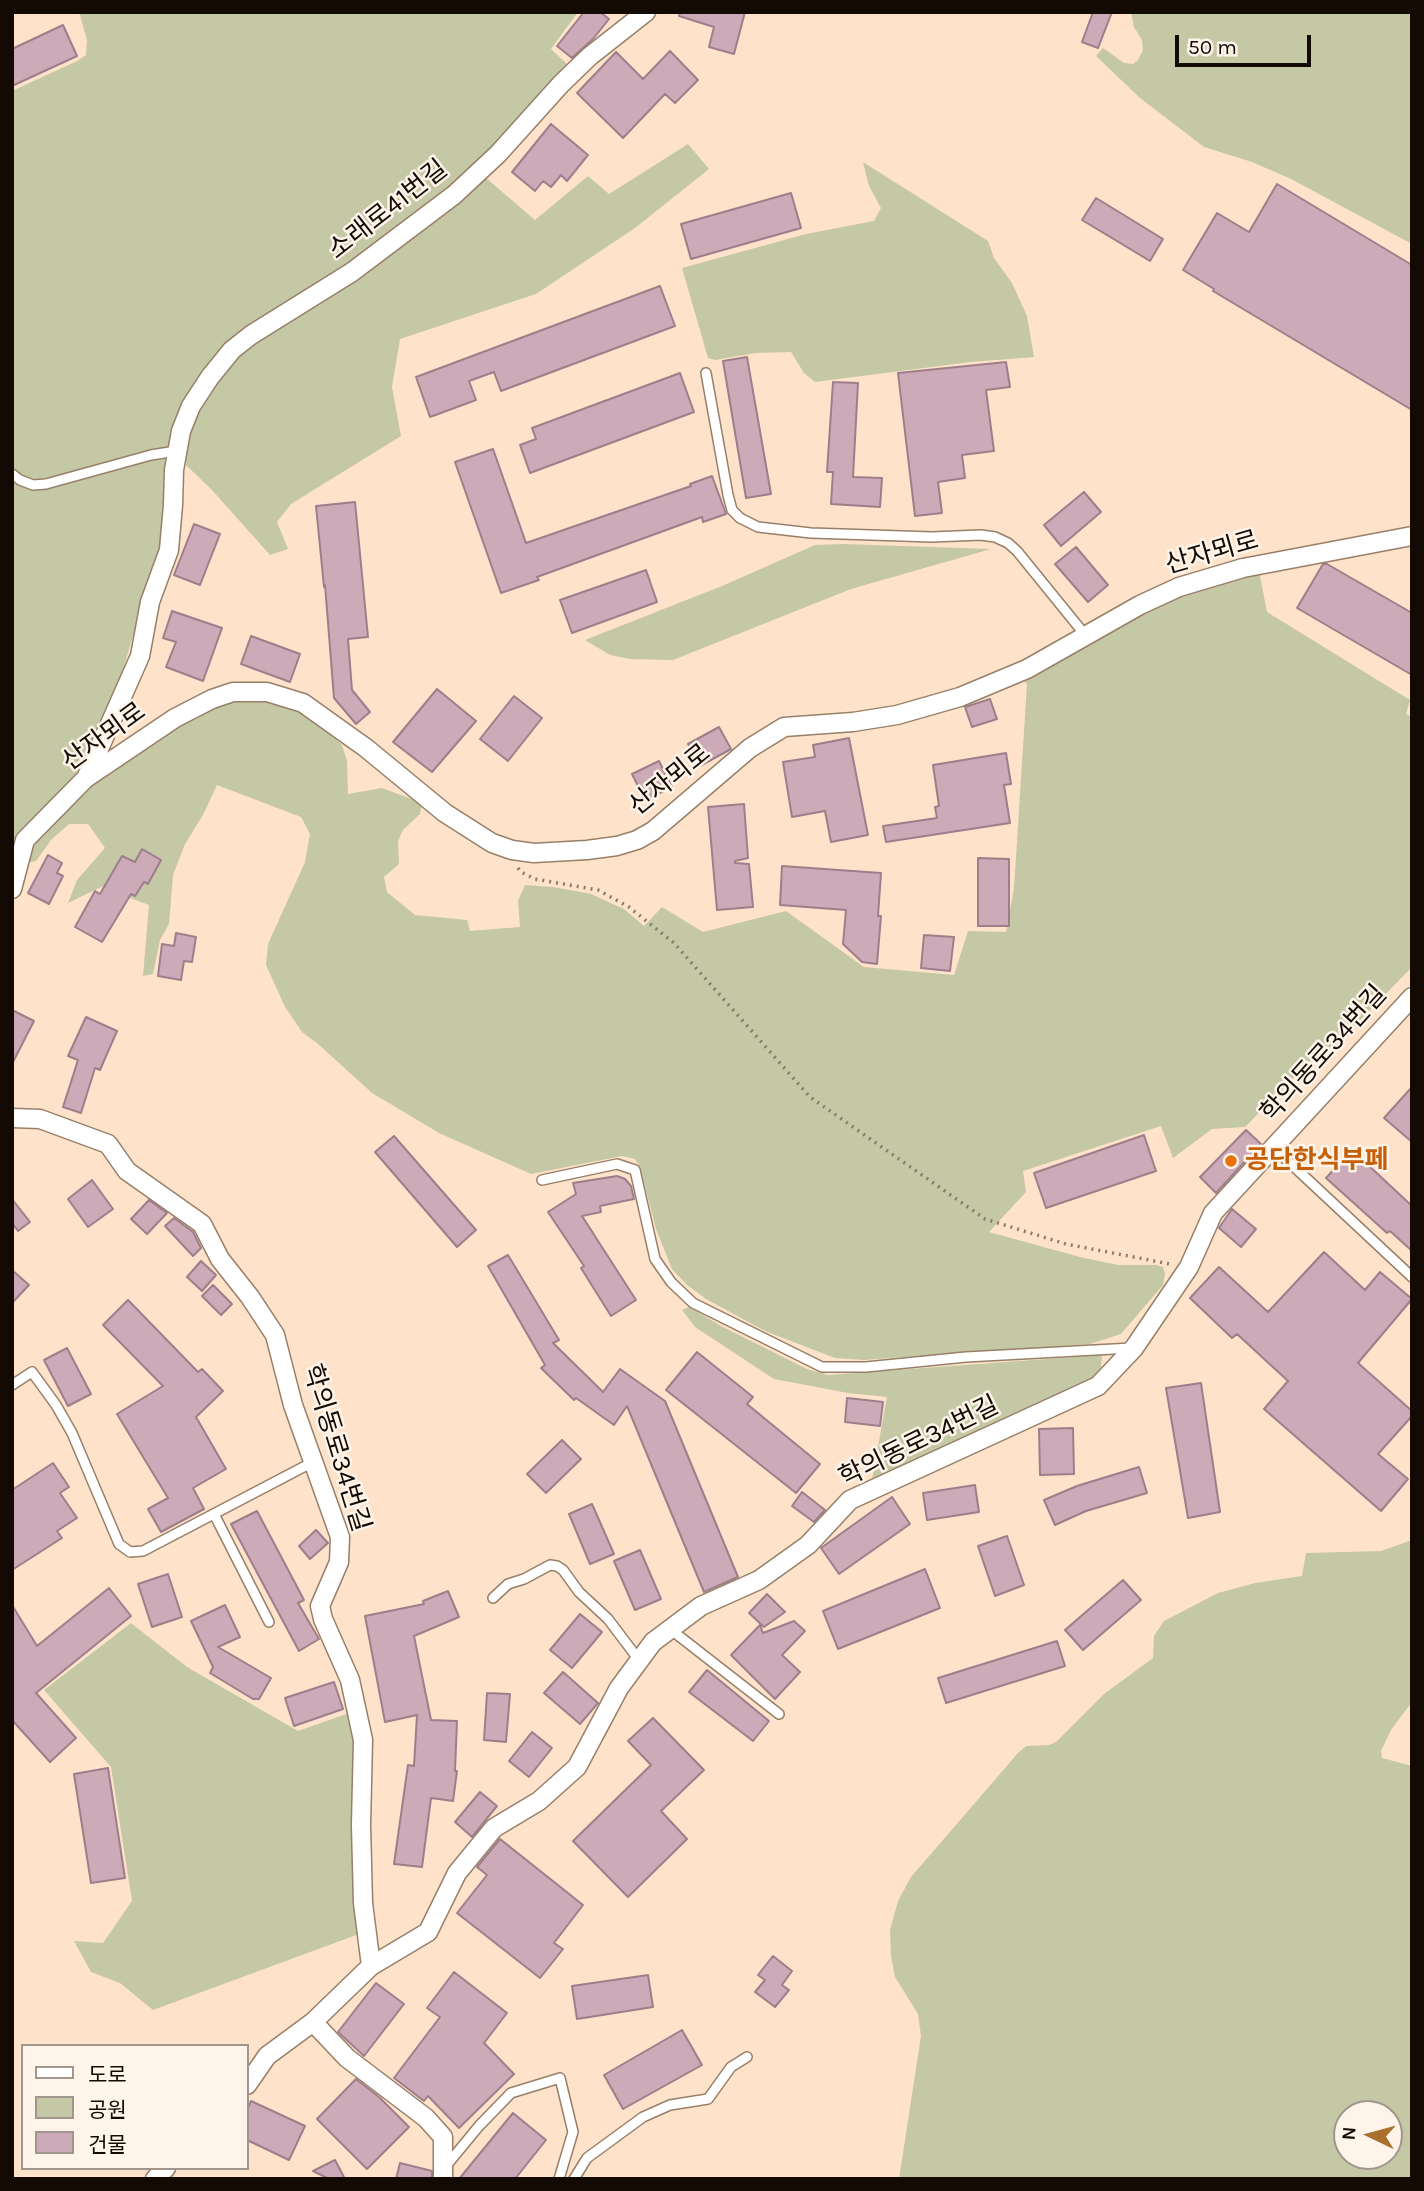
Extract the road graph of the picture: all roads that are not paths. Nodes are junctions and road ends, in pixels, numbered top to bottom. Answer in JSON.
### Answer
{"nodes":[{"id":1,"x":646,"y":12,"type":"edge"},
{"id":2,"x":706,"y":373,"type":"dead end"},
{"id":3,"x":176,"y":451,"type":"junction"},
{"id":4,"x":12,"y":474,"type":"edge"},
{"id":5,"x":1412,"y":536,"type":"edge"},
{"id":6,"x":1086,"y":636,"type":"junction"},
{"id":7,"x":86,"y":778,"type":"junction"},
{"id":8,"x":12,"y":890,"type":"edge"},
{"id":9,"x":1412,"y":997,"type":"edge"},
{"id":10,"x":12,"y":1118,"type":"edge"},
{"id":11,"x":1274,"y":1148,"type":"junction"},
{"id":12,"x":542,"y":1180,"type":"dead end"},
{"id":13,"x":1412,"y":1277,"type":"edge"},
{"id":14,"x":1134,"y":1348,"type":"junction"},
{"id":15,"x":12,"y":1385,"type":"edge"},
{"id":16,"x":313,"y":1462,"type":"junction"},
{"id":17,"x":214,"y":1514,"type":"junction"},
{"id":18,"x":493,"y":1598,"type":"dead end"},
{"id":19,"x":269,"y":1622,"type":"dead end"},
{"id":20,"x":670,"y":1629,"type":"junction"},
{"id":21,"x":639,"y":1660,"type":"junction"},
{"id":22,"x":779,"y":1714,"type":"dead end"},
{"id":23,"x":372,"y":1966,"type":"junction"},
{"id":24,"x":313,"y":2022,"type":"junction"},
{"id":25,"x":747,"y":2057,"type":"dead end"},
{"id":26,"x":248,"y":2084,"type":"edge"},
{"id":27,"x":443,"y":2174,"type":"edge"},
{"id":28,"x":559,"y":2179,"type":"edge"},
{"id":29,"x":574,"y":2179,"type":"edge"}],
"edges":[{"from":1,"to":3,"type":"street","name":"소래로41번길"},
{"from":2,"to":6,"type":"lane"},
{"from":3,"to":4,"type":"lane"},
{"from":3,"to":7,"type":"street","name":"소래로41번길"},
{"from":5,"to":6,"type":"street","name":"산자뫼로"},
{"from":6,"to":7,"type":"street","name":"산자뫼로"},
{"from":7,"to":8,"type":"street","name":"산자뫼로"},
{"from":9,"to":11,"type":"street","name":"학의동로34번길"},
{"from":10,"to":16,"type":"street","name":"학의동로34번길"},
{"from":11,"to":13,"type":"lane"},
{"from":11,"to":14,"type":"street","name":"학의동로34번길"},
{"from":12,"to":14,"type":"lane"},
{"from":14,"to":20,"type":"street","name":"학의동로34번길"},
{"from":15,"to":17,"type":"lane"},
{"from":16,"to":17,"type":"lane"},
{"from":16,"to":23,"type":"street","name":"학의동로34번길"},
{"from":17,"to":19,"type":"lane"},
{"from":18,"to":21,"type":"lane"},
{"from":20,"to":21,"type":"street","name":"학의동로34번길"},
{"from":20,"to":22,"type":"lane"},
{"from":21,"to":23,"type":"street","name":"학의동로34번길"},
{"from":23,"to":24,"type":"street","name":"학의동로34번길"},
{"from":24,"to":26,"type":"street","name":"학의동로34번길"},
{"from":24,"to":27,"type":"street"},
{"from":25,"to":29,"type":"lane"},
{"from":27,"to":28,"type":"lane"}]}
